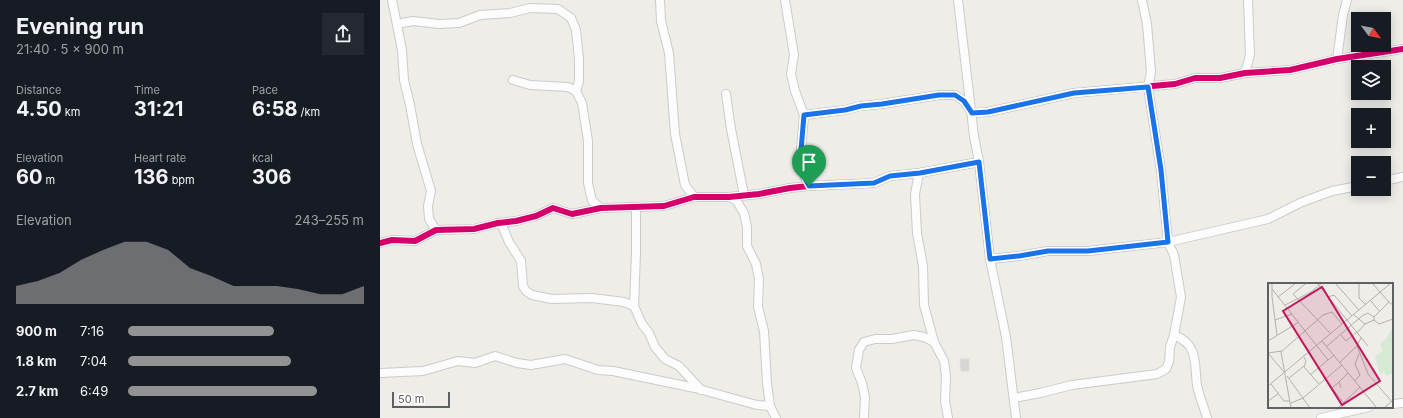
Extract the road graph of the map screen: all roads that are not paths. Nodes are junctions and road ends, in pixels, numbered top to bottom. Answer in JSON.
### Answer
{"nodes":[{"id":1,"x":392,"y":0,"type":"edge"},
{"id":2,"x":660,"y":0,"type":"edge"},
{"id":3,"x":785,"y":0,"type":"edge"},
{"id":4,"x":958,"y":0,"type":"edge"},
{"id":5,"x":1142,"y":0,"type":"edge"},
{"id":6,"x":1248,"y":0,"type":"edge"},
{"id":7,"x":1346,"y":0,"type":"edge"},
{"id":8,"x":397,"y":24,"type":"junction"},
{"id":9,"x":1403,"y":49,"type":"edge"},
{"id":10,"x":1337,"y":59,"type":"junction"},
{"id":11,"x":1245,"y":74,"type":"junction"},
{"id":12,"x":514,"y":80,"type":"dead end"},
{"id":13,"x":1148,"y":87,"type":"junction"},
{"id":14,"x":576,"y":91,"type":"junction"},
{"id":15,"x":726,"y":94,"type":"dead end"},
{"id":16,"x":972,"y":113,"type":"junction"},
{"id":17,"x":804,"y":115,"type":"junction"},
{"id":18,"x":979,"y":162,"type":"junction"},
{"id":19,"x":920,"y":173,"type":"junction"},
{"id":20,"x":1403,"y":177,"type":"edge"},
{"id":21,"x":1391,"y":180,"type":"edge"},
{"id":22,"x":809,"y":186,"type":"junction"},
{"id":23,"x":1351,"y":187,"type":"edge"},
{"id":24,"x":744,"y":195,"type":"junction"},
{"id":25,"x":694,"y":197,"type":"junction"},
{"id":26,"x":729,"y":197,"type":"junction"},
{"id":27,"x":601,"y":208,"type":"junction"},
{"id":28,"x":636,"y":208,"type":"junction"},
{"id":29,"x":501,"y":223,"type":"junction"},
{"id":30,"x":436,"y":230,"type":"junction"},
{"id":31,"x":1168,"y":242,"type":"junction"},
{"id":32,"x":380,"y":243,"type":"edge"},
{"id":33,"x":990,"y":259,"type":"junction"},
{"id":34,"x":634,"y":306,"type":"junction"},
{"id":35,"x":1174,"y":335,"type":"junction"},
{"id":36,"x":934,"y":342,"type":"junction"},
{"id":37,"x":380,"y":373,"type":"edge"},
{"id":38,"x":701,"y":390,"type":"junction"},
{"id":39,"x":1014,"y":398,"type":"junction"},
{"id":40,"x":1403,"y":403,"type":"edge"},
{"id":41,"x":1393,"y":404,"type":"edge"},
{"id":42,"x":770,"y":406,"type":"junction"},
{"id":43,"x":1365,"y":408,"type":"edge"},
{"id":44,"x":776,"y":418,"type":"edge"},
{"id":45,"x":864,"y":418,"type":"edge"},
{"id":46,"x":948,"y":418,"type":"edge"},
{"id":47,"x":1016,"y":418,"type":"edge"},
{"id":48,"x":1207,"y":418,"type":"edge"},
{"id":49,"x":1321,"y":418,"type":"edge"}],
"edges":[{"from":1,"to":8,"type":"street"},
{"from":2,"to":25,"type":"street"},
{"from":3,"to":17,"type":"street"},
{"from":4,"to":16,"type":"street"},
{"from":5,"to":13,"type":"street"},
{"from":6,"to":11,"type":"street"},
{"from":7,"to":10,"type":"street"},
{"from":8,"to":14,"type":"street"},
{"from":8,"to":30,"type":"street"},
{"from":9,"to":10,"type":"street"},
{"from":10,"to":11,"type":"street"},
{"from":11,"to":13,"type":"street"},
{"from":12,"to":14,"type":"street"},
{"from":13,"to":16,"type":"street"},
{"from":13,"to":31,"type":"street"},
{"from":14,"to":27,"type":"street"},
{"from":15,"to":24,"type":"street"},
{"from":16,"to":17,"type":"street"},
{"from":16,"to":18,"type":"street"},
{"from":17,"to":22,"type":"street"},
{"from":18,"to":19,"type":"street"},
{"from":18,"to":33,"type":"street"},
{"from":19,"to":22,"type":"street"},
{"from":19,"to":36,"type":"street"},
{"from":20,"to":21,"type":"street"},
{"from":22,"to":24,"type":"street"},
{"from":23,"to":31,"type":"street"},
{"from":24,"to":26,"type":"street"},
{"from":25,"to":26,"type":"street"},
{"from":25,"to":28,"type":"street"},
{"from":26,"to":42,"type":"street"},
{"from":27,"to":28,"type":"street"},
{"from":27,"to":29,"type":"street"},
{"from":28,"to":34,"type":"street"},
{"from":29,"to":30,"type":"street"},
{"from":29,"to":34,"type":"street"},
{"from":30,"to":32,"type":"street"},
{"from":31,"to":33,"type":"street"},
{"from":31,"to":35,"type":"street"},
{"from":33,"to":39,"type":"street"},
{"from":34,"to":38,"type":"street"},
{"from":35,"to":39,"type":"street"},
{"from":35,"to":48,"type":"street"},
{"from":36,"to":45,"type":"street"},
{"from":36,"to":46,"type":"street"},
{"from":37,"to":38,"type":"street"},
{"from":38,"to":42,"type":"street"},
{"from":39,"to":47,"type":"street"},
{"from":40,"to":41,"type":"street"},
{"from":42,"to":44,"type":"street"},
{"from":43,"to":49,"type":"street"}]}
